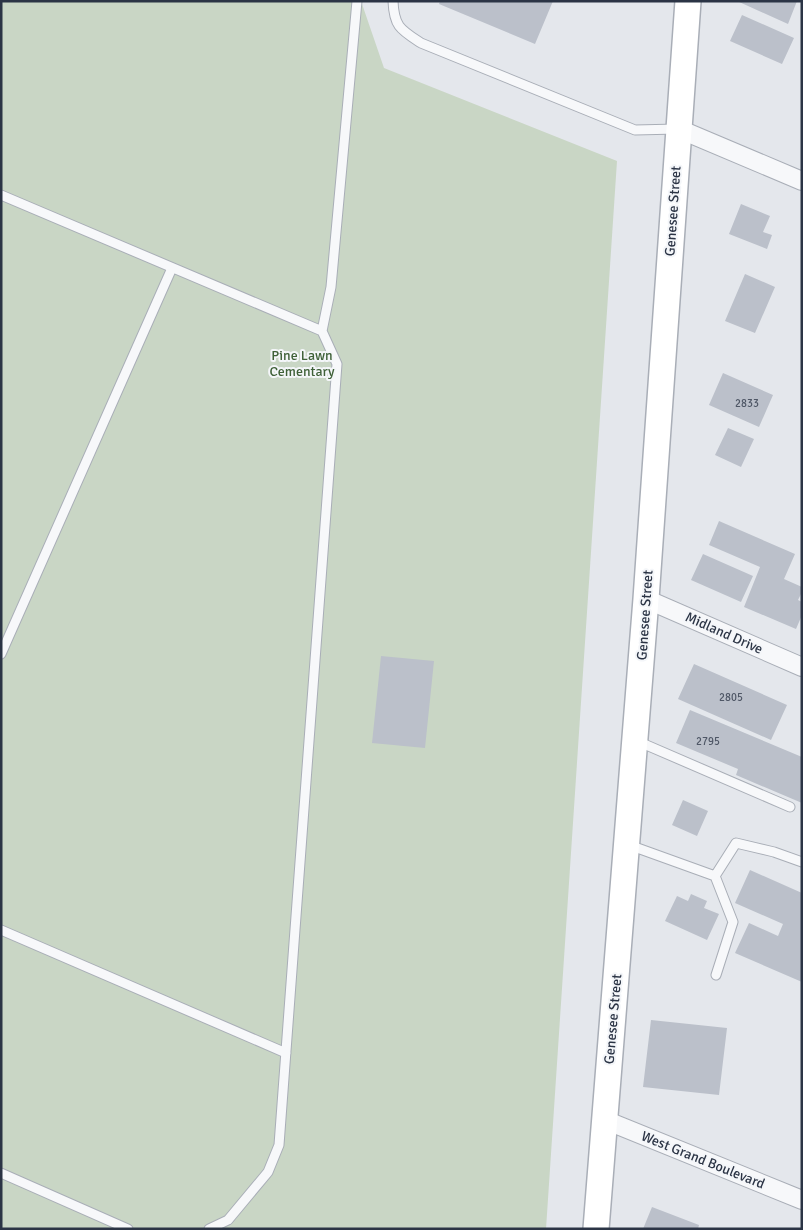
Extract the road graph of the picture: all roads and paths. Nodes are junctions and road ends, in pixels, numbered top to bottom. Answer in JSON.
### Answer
{"nodes":[{"id":1,"x":356,"y":1,"type":"edge"},
{"id":2,"x":393,"y":1,"type":"edge"},
{"id":3,"x":688,"y":1,"type":"edge"},
{"id":4,"x":679,"y":130,"type":"junction"},
{"id":5,"x":802,"y":181,"type":"edge"},
{"id":6,"x":1,"y":195,"type":"edge"},
{"id":7,"x":172,"y":268,"type":"junction"},
{"id":8,"x":322,"y":331,"type":"junction"},
{"id":9,"x":646,"y":599,"type":"junction"},
{"id":10,"x":1,"y":654,"type":"edge"},
{"id":11,"x":802,"y":667,"type":"edge"},
{"id":12,"x":635,"y":740,"type":"junction"},
{"id":13,"x":790,"y":807,"type":"dead end"},
{"id":14,"x":627,"y":844,"type":"junction"},
{"id":15,"x":802,"y":862,"type":"edge"},
{"id":16,"x":715,"y":876,"type":"junction"},
{"id":17,"x":1,"y":930,"type":"edge"},
{"id":18,"x":716,"y":975,"type":"dead end"},
{"id":19,"x":286,"y":1053,"type":"junction"},
{"id":20,"x":605,"y":1120,"type":"junction"},
{"id":21,"x":1,"y":1173,"type":"edge"},
{"id":22,"x":802,"y":1200,"type":"edge"},
{"id":23,"x":128,"y":1229,"type":"edge"},
{"id":24,"x":209,"y":1229,"type":"edge"},
{"id":25,"x":596,"y":1229,"type":"edge"}],
"edges":[{"from":1,"to":8,"type":"lane"},
{"from":2,"to":4,"type":"lane"},
{"from":3,"to":4,"type":"main road","name":"Genesee Street"},
{"from":4,"to":5,"type":"street"},
{"from":4,"to":9,"type":"main road","name":"Genesee Street"},
{"from":6,"to":7,"type":"lane"},
{"from":7,"to":8,"type":"lane"},
{"from":7,"to":10,"type":"lane"},
{"from":8,"to":19,"type":"lane"},
{"from":9,"to":11,"type":"street","name":"Midland Drive"},
{"from":9,"to":12,"type":"main road","name":"Genesee Street"},
{"from":12,"to":13,"type":"lane"},
{"from":12,"to":14,"type":"main road","name":"Genesee Street"},
{"from":14,"to":16,"type":"lane"},
{"from":14,"to":20,"type":"main road","name":"Genesee Street"},
{"from":15,"to":16,"type":"lane"},
{"from":16,"to":18,"type":"lane"},
{"from":17,"to":19,"type":"lane"},
{"from":19,"to":24,"type":"lane"},
{"from":20,"to":22,"type":"street","name":"West Grand Boulevard"},
{"from":20,"to":25,"type":"main road","name":"Genesee Street"},
{"from":21,"to":23,"type":"lane"}]}
